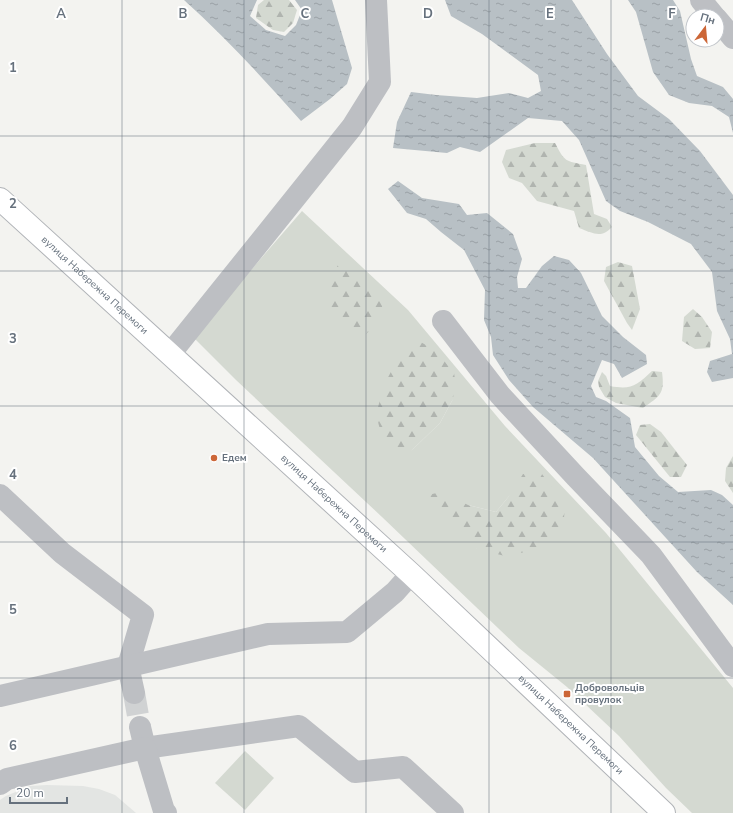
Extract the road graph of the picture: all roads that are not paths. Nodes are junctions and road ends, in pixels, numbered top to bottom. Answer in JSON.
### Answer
{"nodes":[{"id":1,"x":376,"y":0,"type":"edge"},
{"id":2,"x":701,"y":0,"type":"edge"},
{"id":3,"x":708,"y":8,"type":"edge"},
{"id":4,"x":725,"y":28,"type":"edge"},
{"id":5,"x":733,"y":38,"type":"edge"},
{"id":6,"x":0,"y":199,"type":"edge"},
{"id":7,"x":443,"y":321,"type":"dead end"},
{"id":8,"x":170,"y":354,"type":"junction"},
{"id":9,"x":0,"y":495,"type":"edge"},
{"id":10,"x":412,"y":574,"type":"junction"},
{"id":11,"x":128,"y":666,"type":"junction"},
{"id":12,"x":733,"y":666,"type":"edge"},
{"id":13,"x":134,"y":693,"type":"tunnel mouth"},
{"id":14,"x":0,"y":696,"type":"edge"},
{"id":15,"x":140,"y":727,"type":"tunnel mouth"},
{"id":16,"x":145,"y":748,"type":"junction"},
{"id":17,"x":0,"y":784,"type":"edge"},
{"id":18,"x":166,"y":813,"type":"edge"},
{"id":19,"x":453,"y":813,"type":"edge"},
{"id":20,"x":664,"y":813,"type":"edge"}],
"edges":[{"from":1,"to":8,"type":"street"},
{"from":2,"to":3,"type":"street"},
{"from":4,"to":5,"type":"street"},
{"from":6,"to":8,"type":"main road","name":"вулиця Набережна Перемоги"},
{"from":7,"to":12,"type":"street"},
{"from":8,"to":10,"type":"main road","name":"вулиця Набережна Перемоги"},
{"from":9,"to":11,"type":"street"},
{"from":10,"to":11,"type":"street"},
{"from":10,"to":20,"type":"main road","name":"вулиця Набережна Перемоги"},
{"from":11,"to":13,"type":"street"},
{"from":11,"to":14,"type":"street"},
{"from":15,"to":16,"type":"street"},
{"from":16,"to":17,"type":"street"},
{"from":16,"to":18,"type":"street"},
{"from":16,"to":19,"type":"street"}]}
